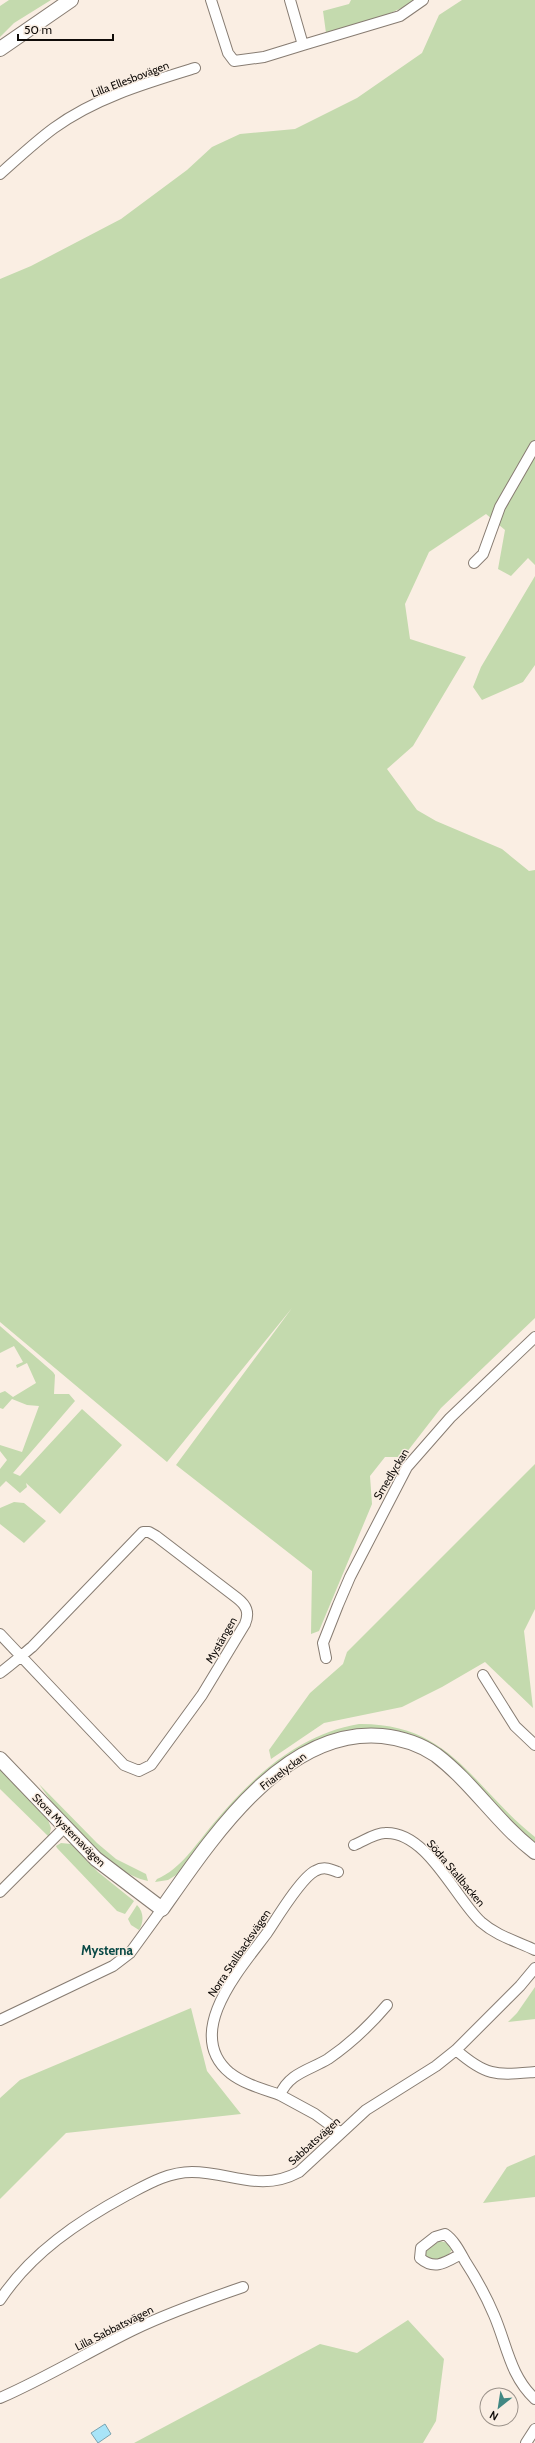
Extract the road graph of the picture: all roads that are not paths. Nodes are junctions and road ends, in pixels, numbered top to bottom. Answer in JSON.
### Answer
{"nodes":[{"id":1,"x":72,"y":0,"type":"edge"},
{"id":2,"x":211,"y":0,"type":"edge"},
{"id":3,"x":290,"y":0,"type":"edge"},
{"id":4,"x":423,"y":0,"type":"edge"},
{"id":5,"x":303,"y":45,"type":"junction"},
{"id":6,"x":0,"y":49,"type":"edge"},
{"id":7,"x":195,"y":68,"type":"dead end"},
{"id":8,"x":0,"y":174,"type":"edge"},
{"id":9,"x":535,"y":446,"type":"edge"},
{"id":10,"x":474,"y":562,"type":"dead end"},
{"id":11,"x":535,"y":1337,"type":"edge"},
{"id":12,"x":0,"y":1634,"type":"edge"},
{"id":13,"x":21,"y":1656,"type":"junction"},
{"id":14,"x":326,"y":1658,"type":"dead end"},
{"id":15,"x":0,"y":1673,"type":"edge"},
{"id":16,"x":483,"y":1675,"type":"dead end"},
{"id":17,"x":535,"y":1745,"type":"edge"},
{"id":18,"x":0,"y":1759,"type":"edge"},
{"id":19,"x":65,"y":1827,"type":"junction"},
{"id":20,"x":354,"y":1845,"type":"dead end"},
{"id":21,"x":535,"y":1852,"type":"edge"},
{"id":22,"x":338,"y":1872,"type":"dead end"},
{"id":23,"x":0,"y":1892,"type":"edge"},
{"id":24,"x":162,"y":1909,"type":"junction"},
{"id":25,"x":535,"y":1950,"type":"edge"},
{"id":26,"x":535,"y":1968,"type":"edge"},
{"id":27,"x":387,"y":2005,"type":"dead end"},
{"id":28,"x":0,"y":2020,"type":"edge"},
{"id":29,"x":456,"y":2050,"type":"junction"},
{"id":30,"x":535,"y":2072,"type":"edge"},
{"id":31,"x":280,"y":2095,"type":"junction"},
{"id":32,"x":341,"y":2133,"type":"junction"},
{"id":33,"x":461,"y":2254,"type":"dead end"},
{"id":34,"x":243,"y":2287,"type":"dead end"},
{"id":35,"x":0,"y":2300,"type":"edge"},
{"id":36,"x":0,"y":2398,"type":"edge"},
{"id":37,"x":535,"y":2399,"type":"edge"},
{"id":38,"x":535,"y":2429,"type":"edge"},
{"id":39,"x":526,"y":2443,"type":"edge"}],
"edges":[{"from":1,"to":6,"type":"street"},
{"from":2,"to":5,"type":"street"},
{"from":3,"to":5,"type":"street"},
{"from":4,"to":5,"type":"street"},
{"from":7,"to":8,"type":"street","name":"Lilla Ellesbovägen"},
{"from":9,"to":10,"type":"street"},
{"from":11,"to":14,"type":"street","name":"Smedlyckan"},
{"from":12,"to":13,"type":"street","name":"Mystängen"},
{"from":13,"to":13,"type":"street","name":"Mystängen"},
{"from":13,"to":15,"type":"street","name":"Mystängen"},
{"from":16,"to":17,"type":"street"},
{"from":18,"to":19,"type":"street","name":"Stora Mysternavägen"},
{"from":19,"to":23,"type":"street"},
{"from":19,"to":24,"type":"street","name":"Stora Mysternavägen"},
{"from":20,"to":25,"type":"street","name":"Södra Stallbacken"},
{"from":21,"to":24,"type":"street","name":"Friarelyckan"},
{"from":22,"to":31,"type":"street","name":"Norra Stallbacksvägen"},
{"from":24,"to":28,"type":"street"},
{"from":26,"to":29,"type":"street","name":"Sabbatsvägen"},
{"from":27,"to":31,"type":"street"},
{"from":29,"to":30,"type":"street"},
{"from":29,"to":32,"type":"street","name":"Sabbatsvägen"},
{"from":31,"to":32,"type":"street","name":"Norra Stallbacksvägen"},
{"from":32,"to":35,"type":"street","name":"Sabbatsvägen"},
{"from":33,"to":37,"type":"street"},
{"from":34,"to":36,"type":"street","name":"Lilla Sabbatsvägen"},
{"from":38,"to":39,"type":"street"}]}
